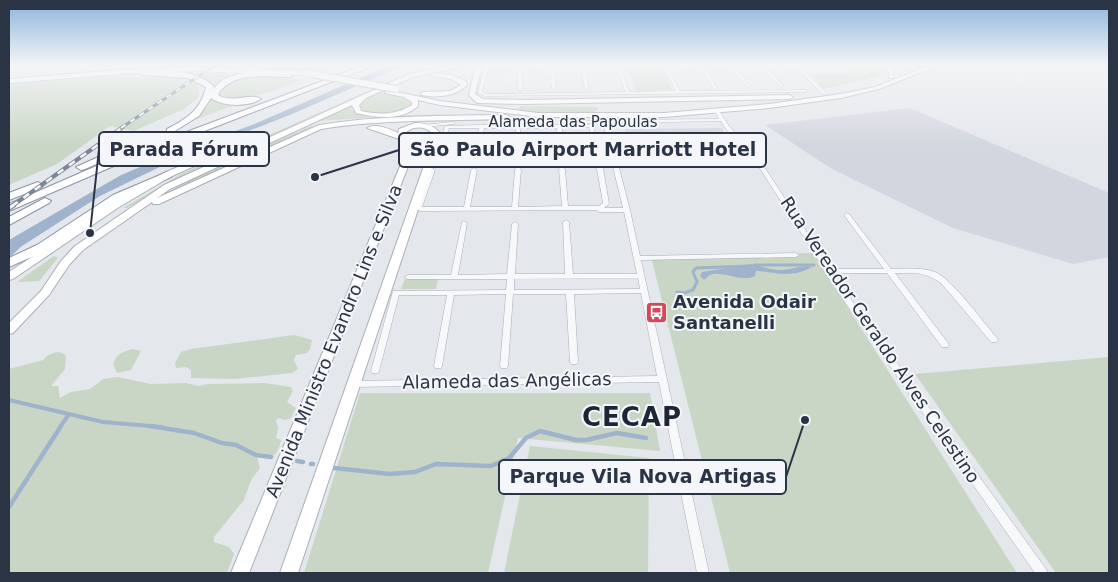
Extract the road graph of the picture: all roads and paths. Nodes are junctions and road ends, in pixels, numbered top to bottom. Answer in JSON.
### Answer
{"nodes":[{"id":1,"x":209,"y":92,"type":"edge"},
{"id":2,"x":216,"y":92,"type":"edge"},
{"id":3,"x":270,"y":92,"type":"edge"},
{"id":4,"x":278,"y":92,"type":"edge"},
{"id":5,"x":298,"y":92,"type":"edge"},
{"id":6,"x":359,"y":92,"type":"edge"},
{"id":7,"x":388,"y":92,"type":"edge"},
{"id":8,"x":413,"y":92,"type":"edge"},
{"id":9,"x":443,"y":92,"type":"edge"},
{"id":10,"x":473,"y":92,"type":"edge"},
{"id":11,"x":480,"y":92,"type":"edge"},
{"id":12,"x":670,"y":92,"type":"edge"},
{"id":13,"x":678,"y":92,"type":"edge"},
{"id":14,"x":831,"y":92,"type":"edge"},
{"id":15,"x":860,"y":92,"type":"edge"},
{"id":16,"x":369,"y":93,"type":"joint"},
{"id":17,"x":627,"y":93,"type":"junction"},
{"id":18,"x":423,"y":94,"type":"junction"},
{"id":19,"x":824,"y":94,"type":"joint"},
{"id":20,"x":402,"y":95,"type":"junction"},
{"id":21,"x":774,"y":97,"type":"junction"},
{"id":22,"x":483,"y":98,"type":"junction"},
{"id":23,"x":723,"y":98,"type":"junction"},
{"id":24,"x":257,"y":99,"type":"junction"},
{"id":25,"x":697,"y":99,"type":"junction"},
{"id":26,"x":587,"y":101,"type":"junction"},
{"id":27,"x":635,"y":101,"type":"junction"},
{"id":28,"x":526,"y":102,"type":"junction"},
{"id":29,"x":770,"y":106,"type":"junction"},
{"id":30,"x":716,"y":110,"type":"junction"},
{"id":31,"x":526,"y":114,"type":"junction"},
{"id":32,"x":560,"y":116,"type":"junction"},
{"id":33,"x":457,"y":118,"type":"junction"},
{"id":34,"x":610,"y":119,"type":"junction"},
{"id":35,"x":721,"y":120,"type":"junction"},
{"id":36,"x":388,"y":122,"type":"junction"},
{"id":37,"x":352,"y":124,"type":"junction"},
{"id":38,"x":426,"y":126,"type":"junction"},
{"id":39,"x":482,"y":126,"type":"junction"},
{"id":40,"x":518,"y":126,"type":"junction"},
{"id":41,"x":559,"y":126,"type":"junction"},
{"id":42,"x":381,"y":129,"type":"junction"},
{"id":43,"x":404,"y":129,"type":"junction"},
{"id":44,"x":392,"y":133,"type":"junction"},
{"id":45,"x":280,"y":134,"type":"junction"},
{"id":46,"x":170,"y":136,"type":"junction"},
{"id":47,"x":404,"y":138,"type":"junction"},
{"id":48,"x":439,"y":155,"type":"dead end"},
{"id":49,"x":561,"y":155,"type":"dead end"},
{"id":50,"x":477,"y":156,"type":"dead end"},
{"id":51,"x":518,"y":156,"type":"dead end"},
{"id":52,"x":592,"y":162,"type":"junction"},
{"id":53,"x":614,"y":162,"type":"junction"},
{"id":54,"x":442,"y":164,"type":"dead end"},
{"id":55,"x":80,"y":168,"type":"junction"},
{"id":56,"x":518,"y":169,"type":"dead end"},
{"id":57,"x":562,"y":169,"type":"dead end"},
{"id":58,"x":432,"y":170,"type":"dead end"},
{"id":59,"x":474,"y":170,"type":"dead end"},
{"id":60,"x":167,"y":175,"type":"junction"},
{"id":61,"x":9,"y":197,"type":"edge"},
{"id":62,"x":9,"y":208,"type":"edge"},
{"id":63,"x":565,"y":208,"type":"junction"},
{"id":64,"x":466,"y":209,"type":"junction"},
{"id":65,"x":515,"y":209,"type":"junction"},
{"id":66,"x":627,"y":210,"type":"junction"},
{"id":67,"x":412,"y":212,"type":"junction"},
{"id":68,"x":847,"y":215,"type":"dead end"},
{"id":69,"x":9,"y":222,"type":"edge"},
{"id":70,"x":566,"y":222,"type":"dead end"},
{"id":71,"x":464,"y":223,"type":"dead end"},
{"id":72,"x":515,"y":224,"type":"dead end"},
{"id":73,"x":796,"y":255,"type":"dead end"},
{"id":74,"x":637,"y":258,"type":"junction"},
{"id":75,"x":13,"y":262,"type":"edge"},
{"id":76,"x":62,"y":270,"type":"junction"},
{"id":77,"x":828,"y":271,"type":"junction"},
{"id":78,"x":889,"y":271,"type":"junction"},
{"id":79,"x":510,"y":276,"type":"junction"},
{"id":80,"x":569,"y":276,"type":"junction"},
{"id":81,"x":640,"y":276,"type":"junction"},
{"id":82,"x":9,"y":277,"type":"edge"},
{"id":83,"x":408,"y":277,"type":"dead end"},
{"id":84,"x":454,"y":277,"type":"junction"},
{"id":85,"x":644,"y":290,"type":"junction"},
{"id":86,"x":570,"y":291,"type":"junction"},
{"id":87,"x":452,"y":292,"type":"junction"},
{"id":88,"x":508,"y":292,"type":"junction"},
{"id":89,"x":9,"y":330,"type":"edge"},
{"id":90,"x":994,"y":340,"type":"dead end"},
{"id":91,"x":946,"y":345,"type":"dead end"},
{"id":92,"x":574,"y":362,"type":"dead end"},
{"id":93,"x":438,"y":366,"type":"dead end"},
{"id":94,"x":504,"y":366,"type":"dead end"},
{"id":95,"x":375,"y":371,"type":"dead end"},
{"id":96,"x":662,"y":379,"type":"junction"},
{"id":97,"x":353,"y":384,"type":"junction"},
{"id":98,"x":240,"y":573,"type":"edge"},
{"id":99,"x":289,"y":573,"type":"edge"},
{"id":100,"x":703,"y":573,"type":"edge"},
{"id":101,"x":1042,"y":573,"type":"edge"}],
"edges":[{"from":1,"to":46,"type":"highway"},
{"from":2,"to":24,"type":"highway"},
{"from":3,"to":55,"type":"highway"},
{"from":4,"to":24,"type":"highway"},
{"from":5,"to":46,"type":"highway"},
{"from":6,"to":60,"type":"main road"},
{"from":7,"to":20,"type":"main road"},
{"from":8,"to":18,"type":"main road","bridge":true},
{"from":9,"to":18,"type":"main road"},
{"from":10,"to":22,"type":"main road"},
{"from":11,"to":22,"type":"street"},
{"from":12,"to":17,"type":"street"},
{"from":13,"to":25,"type":"street"},
{"from":14,"to":19,"type":"main road"},
{"from":15,"to":29,"type":"main road"},
{"from":16,"to":20,"type":"main road"},
{"from":16,"to":45,"type":"main road"},
{"from":17,"to":22,"type":"street"},
{"from":17,"to":26,"type":"street"},
{"from":18,"to":22,"type":"main road"},
{"from":19,"to":21,"type":"main road"},
{"from":20,"to":31,"type":"main road"},
{"from":21,"to":23,"type":"main road"},
{"from":21,"to":29,"type":"main road"},
{"from":22,"to":28,"type":"main road"},
{"from":23,"to":25,"type":"main road"},
{"from":23,"to":30,"type":"main road"},
{"from":24,"to":46,"type":"highway"},
{"from":25,"to":27,"type":"main road"},
{"from":26,"to":27,"type":"main road"},
{"from":26,"to":28,"type":"main road"},
{"from":27,"to":34,"type":"main road"},
{"from":28,"to":31,"type":"main road"},
{"from":29,"to":30,"type":"main road"},
{"from":30,"to":34,"type":"main road"},
{"from":30,"to":35,"type":"street","name":"Rua Vereador Geraldo Alves Celestino"},
{"from":31,"to":32,"type":"main road"},
{"from":32,"to":33,"type":"main road"},
{"from":32,"to":34,"type":"main road"},
{"from":33,"to":36,"type":"main road"},
{"from":33,"to":45,"type":"main road"},
{"from":34,"to":35,"type":"street","name":"Alameda das Papoulas"},
{"from":34,"to":38,"type":"street","name":"Alameda das Papoulas"},
{"from":34,"to":53,"type":"street"},
{"from":35,"to":77,"type":"street","name":"Rua Vereador Geraldo Alves Celestino"},
{"from":36,"to":37,"type":"main road"},
{"from":36,"to":42,"type":"main road"},
{"from":37,"to":42,"type":"main road"},
{"from":37,"to":76,"type":"main road"},
{"from":38,"to":43,"type":"main road"},
{"from":38,"to":67,"type":"main road","name":"Avenida Ministro Evandro Lins e Silva"},
{"from":39,"to":40,"type":"street"},
{"from":39,"to":48,"type":"street"},
{"from":39,"to":50,"type":"street"},
{"from":40,"to":41,"type":"street"},
{"from":40,"to":51,"type":"street"},
{"from":41,"to":49,"type":"street"},
{"from":41,"to":52,"type":"street"},
{"from":42,"to":44,"type":"main road"},
{"from":43,"to":44,"type":"main road"},
{"from":43,"to":47,"type":"main road","name":"Avenida Ministro Evandro Lins e Silva"},
{"from":44,"to":47,"type":"main road"},
{"from":45,"to":76,"type":"main road"},
{"from":46,"to":55,"type":"highway"},
{"from":46,"to":62,"type":"highway"},
{"from":46,"to":69,"type":"highway"},
{"from":47,"to":98,"type":"main road","name":"Avenida Ministro Evandro Lins e Silva"},
{"from":52,"to":53,"type":"street"},
{"from":52,"to":54,"type":"street"},
{"from":52,"to":63,"type":"street"},
{"from":53,"to":66,"type":"street"},
{"from":55,"to":61,"type":"highway"},
{"from":56,"to":65,"type":"street"},
{"from":57,"to":63,"type":"street"},
{"from":58,"to":64,"type":"street"},
{"from":59,"to":64,"type":"street"},
{"from":60,"to":75,"type":"highway"},
{"from":60,"to":82,"type":"main road"},
{"from":63,"to":65,"type":"street"},
{"from":64,"to":65,"type":"street"},
{"from":66,"to":67,"type":"street"},
{"from":66,"to":74,"type":"street"},
{"from":67,"to":97,"type":"main road","name":"Avenida Ministro Evandro Lins e Silva"},
{"from":68,"to":78,"type":"street"},
{"from":70,"to":80,"type":"street"},
{"from":71,"to":84,"type":"street"},
{"from":72,"to":79,"type":"street"},
{"from":73,"to":74,"type":"street"},
{"from":74,"to":81,"type":"street"},
{"from":76,"to":89,"type":"main road"},
{"from":77,"to":78,"type":"street"},
{"from":77,"to":101,"type":"street","name":"Rua Vereador Geraldo Alves Celestino"},
{"from":78,"to":90,"type":"street"},
{"from":78,"to":91,"type":"street"},
{"from":79,"to":80,"type":"street"},
{"from":79,"to":84,"type":"street"},
{"from":79,"to":88,"type":"street"},
{"from":80,"to":81,"type":"street"},
{"from":81,"to":85,"type":"street"},
{"from":83,"to":84,"type":"street"},
{"from":85,"to":86,"type":"street"},
{"from":85,"to":96,"type":"street"},
{"from":86,"to":88,"type":"street"},
{"from":86,"to":92,"type":"street"},
{"from":87,"to":88,"type":"street"},
{"from":87,"to":93,"type":"street"},
{"from":87,"to":95,"type":"street"},
{"from":88,"to":94,"type":"street"},
{"from":96,"to":97,"type":"street","name":"Alameda das Angélicas"},
{"from":96,"to":100,"type":"street"},
{"from":97,"to":99,"type":"main road","name":"Avenida Ministro Evandro Lins e Silva"}]}
